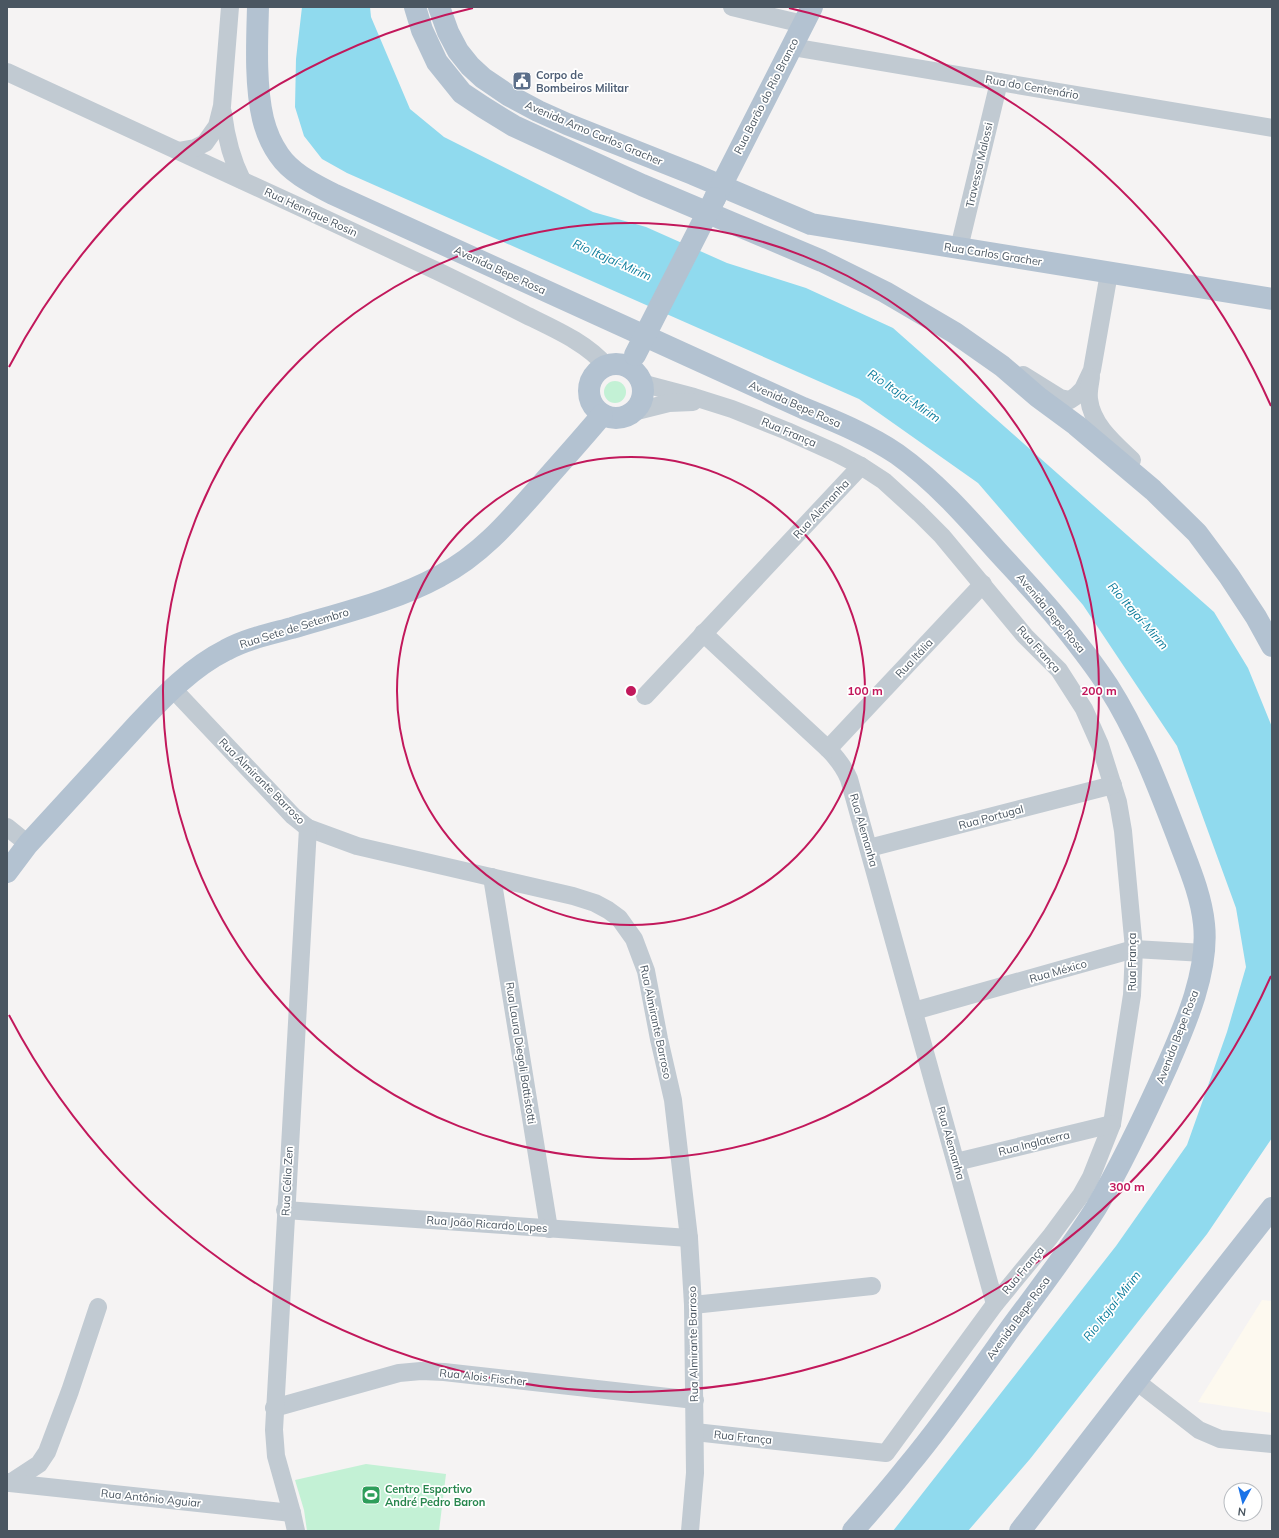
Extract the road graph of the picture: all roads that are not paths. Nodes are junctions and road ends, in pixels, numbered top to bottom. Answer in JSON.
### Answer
{"nodes":[{"id":1,"x":230,"y":7,"type":"edge"},
{"id":2,"x":258,"y":7,"type":"edge"},
{"id":3,"x":415,"y":7,"type":"edge"},
{"id":4,"x":439,"y":7,"type":"edge"},
{"id":5,"x":732,"y":7,"type":"edge"},
{"id":6,"x":807,"y":16,"type":"edge"},
{"id":7,"x":792,"y":47,"type":"junction"},
{"id":8,"x":7,"y":72,"type":"edge"},
{"id":9,"x":999,"y":82,"type":"junction"},
{"id":10,"x":222,"y":106,"type":"junction"},
{"id":11,"x":1272,"y":128,"type":"edge"},
{"id":12,"x":178,"y":150,"type":"junction"},
{"id":13,"x":242,"y":180,"type":"junction"},
{"id":14,"x":718,"y":191,"type":"junction"},
{"id":15,"x":959,"y":248,"type":"junction"},
{"id":16,"x":1109,"y":273,"type":"junction"},
{"id":17,"x":1272,"y":299,"type":"edge"},
{"id":18,"x":606,"y":366,"type":"junction"},
{"id":19,"x":1002,"y":366,"type":"junction"},
{"id":20,"x":635,"y":369,"type":"junction"},
{"id":21,"x":1092,"y":370,"type":"junction"},
{"id":22,"x":710,"y":402,"type":"junction"},
{"id":23,"x":633,"y":412,"type":"junction"},
{"id":24,"x":602,"y":415,"type":"junction"},
{"id":25,"x":861,"y":466,"type":"junction"},
{"id":26,"x":1153,"y":490,"type":"junction"},
{"id":27,"x":983,"y":584,"type":"junction"},
{"id":28,"x":703,"y":633,"type":"junction"},
{"id":29,"x":1272,"y":646,"type":"edge"},
{"id":30,"x":173,"y":689,"type":"junction"},
{"id":31,"x":645,"y":696,"type":"dead end"},
{"id":32,"x":828,"y":749,"type":"junction"},
{"id":33,"x":1113,"y":785,"type":"junction"},
{"id":34,"x":7,"y":827,"type":"edge"},
{"id":35,"x":308,"y":828,"type":"junction"},
{"id":36,"x":28,"y":844,"type":"junction"},
{"id":37,"x":869,"y":848,"type":"junction"},
{"id":38,"x":7,"y":872,"type":"edge"},
{"id":39,"x":492,"y":877,"type":"junction"},
{"id":40,"x":1134,"y":949,"type":"junction"},
{"id":41,"x":1204,"y":953,"type":"junction"},
{"id":42,"x":914,"y":1011,"type":"junction"},
{"id":43,"x":1112,"y":1124,"type":"junction"},
{"id":44,"x":956,"y":1162,"type":"junction"},
{"id":45,"x":1272,"y":1208,"type":"edge"},
{"id":46,"x":285,"y":1210,"type":"junction"},
{"id":47,"x":549,"y":1229,"type":"junction"},
{"id":48,"x":689,"y":1238,"type":"junction"},
{"id":49,"x":872,"y":1286,"type":"dead end"},
{"id":50,"x":996,"y":1304,"type":"junction"},
{"id":51,"x":694,"y":1305,"type":"junction"},
{"id":52,"x":98,"y":1307,"type":"dead end"},
{"id":53,"x":1136,"y":1381,"type":"junction"},
{"id":54,"x":695,"y":1400,"type":"junction"},
{"id":55,"x":274,"y":1408,"type":"junction"},
{"id":56,"x":695,"y":1432,"type":"junction"},
{"id":57,"x":1272,"y":1444,"type":"edge"},
{"id":58,"x":9,"y":1482,"type":"edge"},
{"id":59,"x":292,"y":1513,"type":"junction"},
{"id":60,"x":296,"y":1531,"type":"edge"},
{"id":61,"x":690,"y":1531,"type":"edge"},
{"id":62,"x":853,"y":1531,"type":"edge"},
{"id":63,"x":1020,"y":1531,"type":"edge"}],
"edges":[{"from":1,"to":10,"type":"street"},
{"from":2,"to":41,"type":"main road","name":"Avenida Bepe Rosa"},
{"from":3,"to":19,"type":"main road"},
{"from":4,"to":14,"type":"main road","name":"Avenida Arno Carlos Gracher"},
{"from":5,"to":6,"type":"street"},
{"from":6,"to":7,"type":"main road","name":"Rua Barão do Rio Branco"},
{"from":7,"to":9,"type":"street","name":"Rua do Centenário"},
{"from":7,"to":14,"type":"main road","name":"Rua Barão do Rio Branco"},
{"from":8,"to":12,"type":"street","name":"Rua Henrique Rosin"},
{"from":9,"to":11,"type":"street","name":"Rua do Centenário"},
{"from":9,"to":15,"type":"street","name":"Travessa Malossi"},
{"from":10,"to":12,"type":"street"},
{"from":10,"to":13,"type":"street"},
{"from":12,"to":13,"type":"street","name":"Rua Henrique Rosin"},
{"from":13,"to":18,"type":"street","name":"Rua Henrique Rosin"},
{"from":14,"to":15,"type":"main road","name":"Rua Carlos Gracher"},
{"from":14,"to":20,"type":"main road","name":"Rua Barão do Rio Branco","bridge":true},
{"from":15,"to":16,"type":"main road","name":"Rua Carlos Gracher"},
{"from":16,"to":17,"type":"main road","name":"Rua Carlos Gracher"},
{"from":16,"to":21,"type":"street"},
{"from":18,"to":20,"type":"main road"},
{"from":18,"to":24,"type":"main road"},
{"from":19,"to":21,"type":"street"},
{"from":19,"to":26,"type":"main road"},
{"from":20,"to":22,"type":"street","name":"Rua França"},
{"from":20,"to":23,"type":"main road"},
{"from":21,"to":26,"type":"street"},
{"from":22,"to":23,"type":"street","name":"Rua França"},
{"from":22,"to":25,"type":"street","name":"Rua França"},
{"from":23,"to":24,"type":"main road"},
{"from":24,"to":30,"type":"main road","name":"Rua Sete de Setembro"},
{"from":25,"to":27,"type":"street","name":"Rua França"},
{"from":25,"to":28,"type":"street","name":"Rua Alemanha"},
{"from":26,"to":29,"type":"main road"},
{"from":27,"to":32,"type":"street","name":"Rua Itália"},
{"from":27,"to":33,"type":"street","name":"Rua França"},
{"from":28,"to":31,"type":"street"},
{"from":28,"to":32,"type":"street","name":"Rua Alemanha"},
{"from":30,"to":35,"type":"street","name":"Rua Almirante Barroso"},
{"from":30,"to":36,"type":"main road","name":"Rua Sete de Setembro"},
{"from":32,"to":37,"type":"street","name":"Rua Alemanha"},
{"from":33,"to":37,"type":"street","name":"Rua Portugal"},
{"from":33,"to":40,"type":"street","name":"Rua França"},
{"from":34,"to":36,"type":"street"},
{"from":35,"to":39,"type":"street","name":"Rua Almirante Barroso"},
{"from":35,"to":46,"type":"street","name":"Rua Célia Zen"},
{"from":36,"to":38,"type":"main road","name":"Rua Sete de Setembro"},
{"from":37,"to":42,"type":"street","name":"Rua Alemanha"},
{"from":39,"to":47,"type":"street","name":"Rua Laura Diegoli Battistotti"},
{"from":39,"to":48,"type":"street","name":"Rua Almirante Barroso"},
{"from":40,"to":41,"type":"street","name":"Rua México"},
{"from":40,"to":42,"type":"street","name":"Rua México"},
{"from":40,"to":43,"type":"street","name":"Rua França"},
{"from":41,"to":62,"type":"main road","name":"Avenida Bepe Rosa"},
{"from":42,"to":44,"type":"street","name":"Rua Alemanha"},
{"from":43,"to":44,"type":"street","name":"Rua Inglaterra"},
{"from":43,"to":50,"type":"street","name":"Rua França"},
{"from":44,"to":50,"type":"street","name":"Rua Alemanha"},
{"from":45,"to":53,"type":"main road"},
{"from":46,"to":47,"type":"street","name":"Rua João Ricardo Lopes"},
{"from":46,"to":55,"type":"street","name":"Rua Célia Zen"},
{"from":47,"to":48,"type":"street","name":"Rua João Ricardo Lopes"},
{"from":48,"to":51,"type":"street","name":"Rua Almirante Barroso"},
{"from":49,"to":51,"type":"street"},
{"from":50,"to":56,"type":"street","name":"Rua França"},
{"from":51,"to":54,"type":"street","name":"Rua Almirante Barroso"},
{"from":52,"to":58,"type":"street"},
{"from":53,"to":57,"type":"street"},
{"from":53,"to":63,"type":"main road"},
{"from":54,"to":55,"type":"street","name":"Rua Alois Fischer"},
{"from":54,"to":56,"type":"street","name":"Rua Almirante Barroso"},
{"from":55,"to":59,"type":"street","name":"Rua Célia Zen"},
{"from":56,"to":61,"type":"street","name":"Rua Almirante Barroso"},
{"from":58,"to":59,"type":"street","name":"Rua Antônio Aguiar"},
{"from":59,"to":60,"type":"street","name":"Rua Célia Zen"}]}
